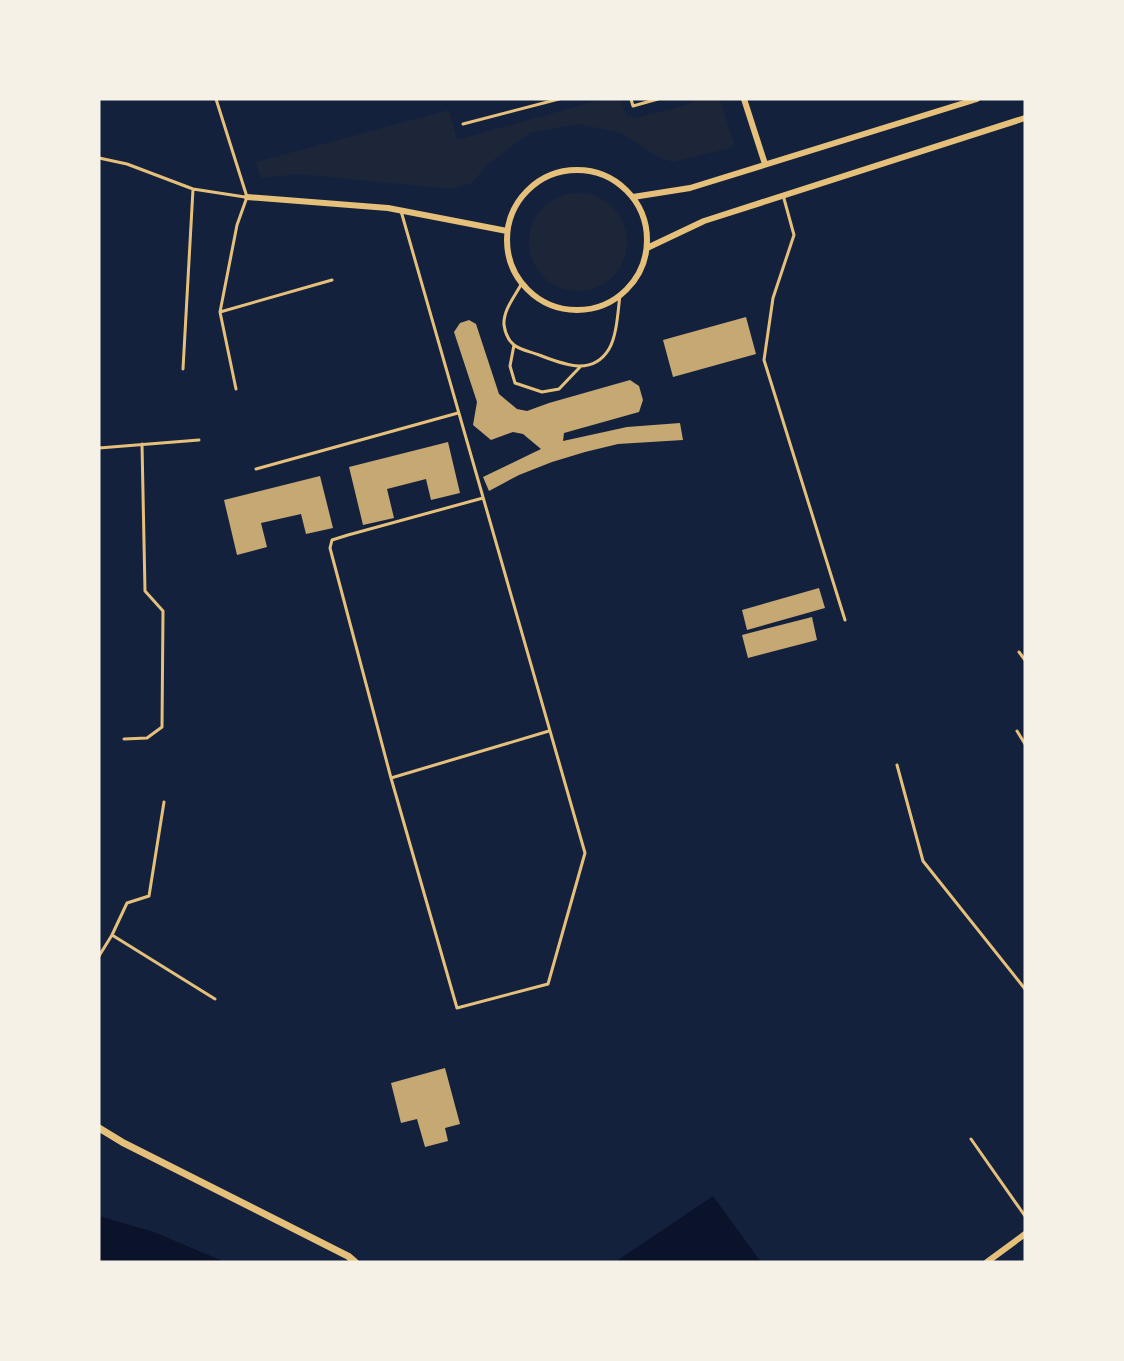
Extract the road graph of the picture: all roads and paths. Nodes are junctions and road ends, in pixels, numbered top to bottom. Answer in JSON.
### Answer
{"nodes":[{"id":1,"x":216,"y":99,"type":"edge"},
{"id":2,"x":559,"y":99,"type":"edge"},
{"id":3,"x":631,"y":99,"type":"edge"},
{"id":4,"x":658,"y":99,"type":"edge"},
{"id":5,"x":744,"y":99,"type":"edge"},
{"id":6,"x":977,"y":99,"type":"edge"},
{"id":7,"x":1025,"y":118,"type":"edge"},
{"id":8,"x":463,"y":124,"type":"dead end"},
{"id":9,"x":99,"y":158,"type":"edge"},
{"id":10,"x":765,"y":164,"type":"junction"},
{"id":11,"x":193,"y":189,"type":"junction"},
{"id":12,"x":783,"y":195,"type":"junction"},
{"id":13,"x":247,"y":197,"type":"junction"},
{"id":14,"x":633,"y":197,"type":"junction"},
{"id":15,"x":401,"y":210,"type":"junction"},
{"id":16,"x":507,"y":231,"type":"junction"},
{"id":17,"x":647,"y":248,"type":"junction"},
{"id":18,"x":332,"y":280,"type":"dead end"},
{"id":19,"x":522,"y":284,"type":"junction"},
{"id":20,"x":620,"y":295,"type":"junction"},
{"id":21,"x":220,"y":312,"type":"junction"},
{"id":22,"x":514,"y":345,"type":"junction"},
{"id":23,"x":580,"y":367,"type":"junction"},
{"id":24,"x":183,"y":369,"type":"dead end"},
{"id":25,"x":236,"y":389,"type":"dead end"},
{"id":26,"x":459,"y":413,"type":"junction"},
{"id":27,"x":199,"y":440,"type":"dead end"},
{"id":28,"x":142,"y":444,"type":"junction"},
{"id":29,"x":99,"y":448,"type":"edge"},
{"id":30,"x":256,"y":469,"type":"dead end"},
{"id":31,"x":483,"y":498,"type":"junction"},
{"id":32,"x":845,"y":620,"type":"dead end"},
{"id":33,"x":1019,"y":652,"type":"dead end"},
{"id":34,"x":1025,"y":660,"type":"edge"},
{"id":35,"x":549,"y":731,"type":"junction"},
{"id":36,"x":1017,"y":731,"type":"dead end"},
{"id":37,"x":124,"y":739,"type":"dead end"},
{"id":38,"x":1025,"y":744,"type":"edge"},
{"id":39,"x":897,"y":765,"type":"dead end"},
{"id":40,"x":391,"y":778,"type":"junction"},
{"id":41,"x":164,"y":802,"type":"dead end"},
{"id":42,"x":112,"y":935,"type":"junction"},
{"id":43,"x":99,"y":956,"type":"edge"},
{"id":44,"x":1025,"y":989,"type":"edge"},
{"id":45,"x":215,"y":999,"type":"dead end"},
{"id":46,"x":99,"y":1128,"type":"edge"},
{"id":47,"x":971,"y":1139,"type":"dead end"},
{"id":48,"x":1025,"y":1216,"type":"edge"},
{"id":49,"x":1025,"y":1234,"type":"edge"},
{"id":50,"x":355,"y":1262,"type":"edge"},
{"id":51,"x":987,"y":1262,"type":"edge"}],
"edges":[{"from":1,"to":13,"type":"lane"},
{"from":2,"to":8,"type":"lane"},
{"from":3,"to":4,"type":"lane"},
{"from":5,"to":10,"type":"street"},
{"from":6,"to":10,"type":"street"},
{"from":7,"to":12,"type":"street"},
{"from":9,"to":11,"type":"lane"},
{"from":10,"to":14,"type":"street"},
{"from":11,"to":13,"type":"lane"},
{"from":11,"to":24,"type":"lane"},
{"from":12,"to":17,"type":"street"},
{"from":12,"to":32,"type":"lane"},
{"from":13,"to":15,"type":"street"},
{"from":13,"to":21,"type":"lane"},
{"from":14,"to":16,"type":"street"},
{"from":14,"to":17,"type":"street"},
{"from":15,"to":16,"type":"street"},
{"from":15,"to":26,"type":"lane"},
{"from":16,"to":19,"type":"street"},
{"from":17,"to":20,"type":"street"},
{"from":18,"to":21,"type":"lane"},
{"from":19,"to":20,"type":"street"},
{"from":19,"to":22,"type":"lane"},
{"from":20,"to":23,"type":"lane"},
{"from":21,"to":25,"type":"lane"},
{"from":22,"to":23,"type":"lane"},
{"from":22,"to":23,"type":"lane"},
{"from":26,"to":30,"type":"lane"},
{"from":26,"to":31,"type":"lane"},
{"from":27,"to":28,"type":"lane"},
{"from":28,"to":29,"type":"lane"},
{"from":28,"to":37,"type":"lane"},
{"from":31,"to":35,"type":"lane"},
{"from":31,"to":40,"type":"lane"},
{"from":33,"to":34,"type":"lane"},
{"from":35,"to":40,"type":"lane"},
{"from":35,"to":40,"type":"lane"},
{"from":36,"to":38,"type":"lane"},
{"from":39,"to":44,"type":"lane"},
{"from":41,"to":42,"type":"lane"},
{"from":42,"to":43,"type":"lane"},
{"from":42,"to":45,"type":"lane"},
{"from":46,"to":50,"type":"street"},
{"from":47,"to":48,"type":"lane"},
{"from":49,"to":51,"type":"street"}]}
